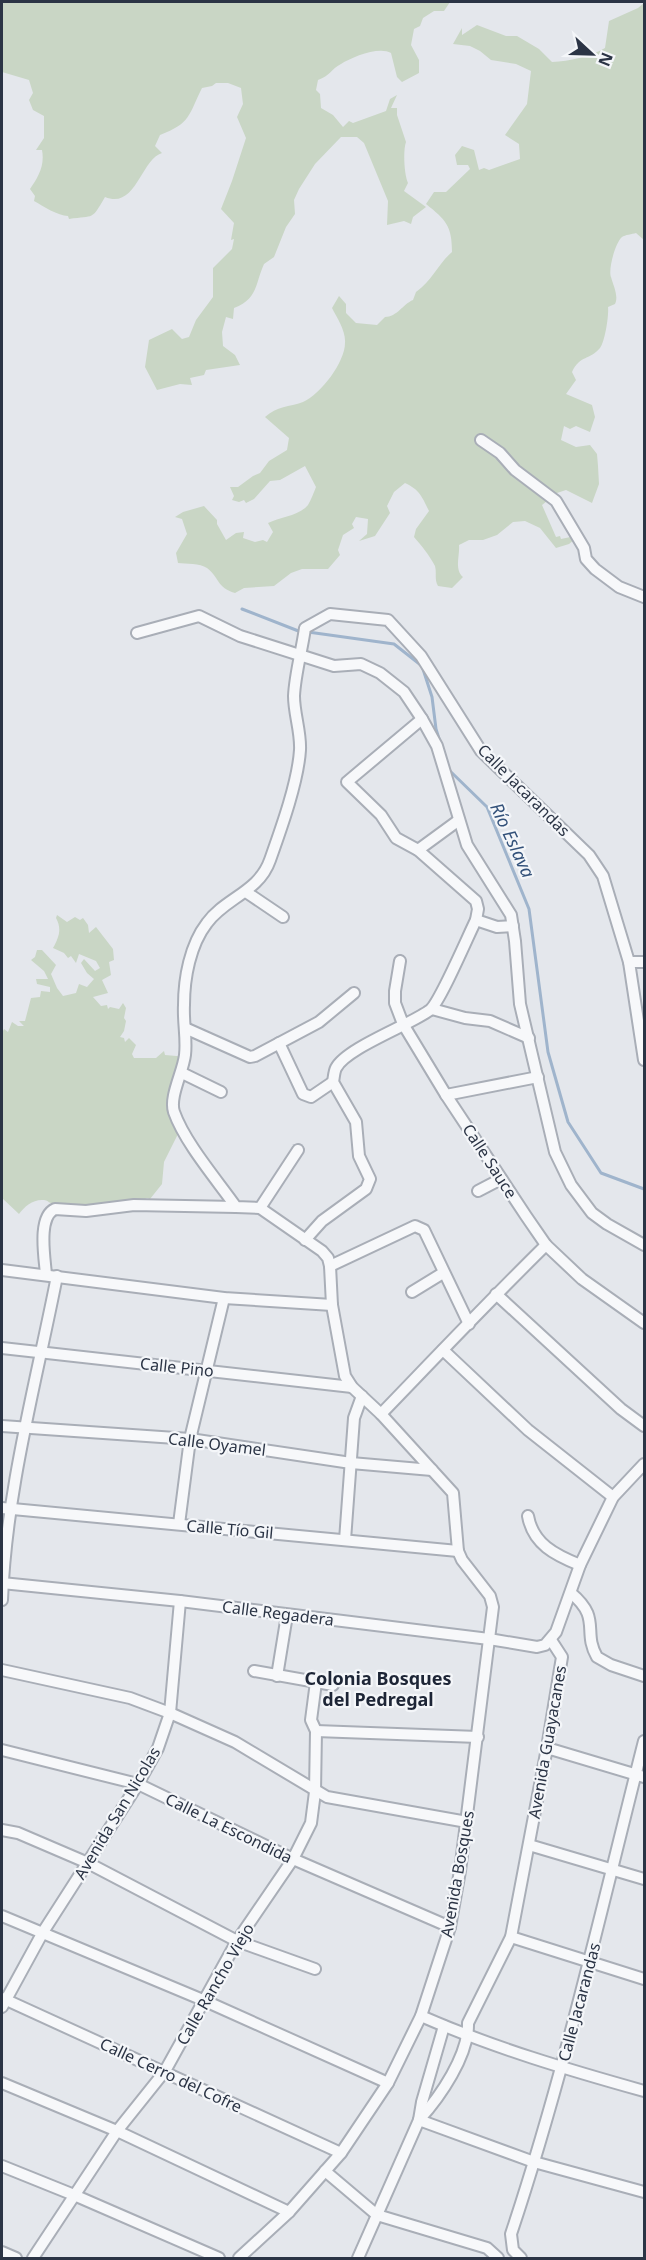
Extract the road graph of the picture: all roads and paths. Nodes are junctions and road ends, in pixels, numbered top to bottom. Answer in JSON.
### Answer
{"nodes":[{"id":1,"x":482,"y":440,"type":"dead end"},
{"id":2,"x":645,"y":597,"type":"edge"},
{"id":3,"x":137,"y":633,"type":"dead end"},
{"id":4,"x":301,"y":654,"type":"junction"},
{"id":5,"x":422,"y":718,"type":"junction"},
{"id":6,"x":459,"y":820,"type":"junction"},
{"id":7,"x":418,"y":850,"type":"junction"},
{"id":8,"x":246,"y":892,"type":"junction"},
{"id":9,"x":283,"y":917,"type":"dead end"},
{"id":10,"x":476,"y":920,"type":"junction"},
{"id":11,"x":513,"y":926,"type":"junction"},
{"id":12,"x":400,"y":962,"type":"dead end"},
{"id":13,"x":629,"y":962,"type":"junction"},
{"id":14,"x":645,"y":962,"type":"edge"},
{"id":15,"x":354,"y":993,"type":"dead end"},
{"id":16,"x":432,"y":1009,"type":"junction"},
{"id":17,"x":403,"y":1024,"type":"junction"},
{"id":18,"x":185,"y":1028,"type":"junction"},
{"id":19,"x":529,"y":1038,"type":"junction"},
{"id":20,"x":279,"y":1043,"type":"junction"},
{"id":21,"x":645,"y":1060,"type":"edge"},
{"id":22,"x":182,"y":1073,"type":"junction"},
{"id":23,"x":538,"y":1077,"type":"junction"},
{"id":24,"x":333,"y":1082,"type":"junction"},
{"id":25,"x":221,"y":1092,"type":"dead end"},
{"id":26,"x":446,"y":1095,"type":"junction"},
{"id":27,"x":298,"y":1150,"type":"dead end"},
{"id":28,"x":501,"y":1179,"type":"junction"},
{"id":29,"x":478,"y":1191,"type":"dead end"},
{"id":30,"x":237,"y":1207,"type":"junction"},
{"id":31,"x":260,"y":1208,"type":"junction"},
{"id":32,"x":305,"y":1239,"type":"junction"},
{"id":33,"x":546,"y":1245,"type":"junction"},
{"id":34,"x":645,"y":1245,"type":"edge"},
{"id":35,"x":330,"y":1266,"type":"junction"},
{"id":36,"x":2,"y":1270,"type":"edge"},
{"id":37,"x":443,"y":1273,"type":"junction"},
{"id":38,"x":51,"y":1276,"type":"junction"},
{"id":39,"x":412,"y":1292,"type":"dead end"},
{"id":40,"x":496,"y":1294,"type":"junction"},
{"id":41,"x":224,"y":1298,"type":"junction"},
{"id":42,"x":332,"y":1305,"type":"junction"},
{"id":43,"x":645,"y":1323,"type":"edge"},
{"id":44,"x":469,"y":1324,"type":"junction"},
{"id":45,"x":2,"y":1348,"type":"edge"},
{"id":46,"x":443,"y":1350,"type":"junction"},
{"id":47,"x":42,"y":1353,"type":"junction"},
{"id":48,"x":207,"y":1370,"type":"junction"},
{"id":49,"x":352,"y":1387,"type":"junction"},
{"id":50,"x":362,"y":1396,"type":"junction"},
{"id":51,"x":381,"y":1414,"type":"junction"},
{"id":52,"x":2,"y":1426,"type":"edge"},
{"id":53,"x":645,"y":1426,"type":"edge"},
{"id":54,"x":25,"y":1429,"type":"junction"},
{"id":55,"x":190,"y":1438,"type":"junction"},
{"id":56,"x":351,"y":1463,"type":"junction"},
{"id":57,"x":645,"y":1464,"type":"edge"},
{"id":58,"x":432,"y":1470,"type":"junction"},
{"id":59,"x":613,"y":1497,"type":"junction"},
{"id":60,"x":7,"y":1508,"type":"edge"},
{"id":61,"x":528,"y":1516,"type":"dead end"},
{"id":62,"x":179,"y":1524,"type":"junction"},
{"id":63,"x":345,"y":1540,"type":"junction"},
{"id":64,"x":458,"y":1551,"type":"junction"},
{"id":65,"x":580,"y":1565,"type":"junction"},
{"id":66,"x":2,"y":1583,"type":"edge"},
{"id":67,"x":571,"y":1593,"type":"junction"},
{"id":68,"x":2,"y":1600,"type":"edge"},
{"id":69,"x":180,"y":1601,"type":"junction"},
{"id":70,"x":286,"y":1614,"type":"junction"},
{"id":71,"x":489,"y":1639,"type":"junction"},
{"id":72,"x":551,"y":1640,"type":"junction"},
{"id":73,"x":2,"y":1670,"type":"edge"},
{"id":74,"x":254,"y":1671,"type":"dead end"},
{"id":75,"x":277,"y":1676,"type":"junction"},
{"id":76,"x":645,"y":1676,"type":"edge"},
{"id":77,"x":316,"y":1682,"type":"junction"},
{"id":78,"x":333,"y":1686,"type":"dead end"},
{"id":79,"x":170,"y":1713,"type":"junction"},
{"id":80,"x":316,"y":1731,"type":"junction"},
{"id":81,"x":478,"y":1737,"type":"junction"},
{"id":82,"x":645,"y":1741,"type":"edge"},
{"id":83,"x":547,"y":1748,"type":"junction"},
{"id":84,"x":2,"y":1750,"type":"edge"},
{"id":85,"x":640,"y":1775,"type":"edge"},
{"id":86,"x":138,"y":1785,"type":"junction"},
{"id":87,"x":315,"y":1792,"type":"junction"},
{"id":88,"x":467,"y":1822,"type":"junction"},
{"id":89,"x":2,"y":1830,"type":"edge"},
{"id":90,"x":529,"y":1845,"type":"junction"},
{"id":91,"x":293,"y":1859,"type":"junction"},
{"id":92,"x":88,"y":1863,"type":"junction"},
{"id":93,"x":614,"y":1870,"type":"junction"},
{"id":94,"x":645,"y":1879,"type":"edge"},
{"id":95,"x":2,"y":1916,"type":"edge"},
{"id":96,"x":450,"y":1927,"type":"junction"},
{"id":97,"x":43,"y":1932,"type":"junction"},
{"id":98,"x":511,"y":1937,"type":"junction"},
{"id":99,"x":237,"y":1941,"type":"junction"},
{"id":100,"x":591,"y":1961,"type":"junction"},
{"id":101,"x":315,"y":1969,"type":"dead end"},
{"id":102,"x":645,"y":1979,"type":"edge"},
{"id":103,"x":203,"y":2000,"type":"junction"},
{"id":104,"x":3,"y":2001,"type":"edge"},
{"id":105,"x":421,"y":2016,"type":"junction"},
{"id":106,"x":444,"y":2026,"type":"junction"},
{"id":107,"x":468,"y":2036,"type":"junction"},
{"id":108,"x":562,"y":2068,"type":"junction"},
{"id":109,"x":165,"y":2072,"type":"junction"},
{"id":110,"x":2,"y":2083,"type":"edge"},
{"id":111,"x":388,"y":2083,"type":"junction"},
{"id":112,"x":645,"y":2091,"type":"edge"},
{"id":113,"x":419,"y":2120,"type":"junction"},
{"id":114,"x":117,"y":2131,"type":"junction"},
{"id":115,"x":341,"y":2153,"type":"junction"},
{"id":116,"x":534,"y":2162,"type":"junction"},
{"id":117,"x":2,"y":2166,"type":"edge"},
{"id":118,"x":325,"y":2171,"type":"junction"},
{"id":119,"x":645,"y":2192,"type":"edge"},
{"id":120,"x":74,"y":2194,"type":"junction"},
{"id":121,"x":289,"y":2212,"type":"junction"},
{"id":122,"x":377,"y":2215,"type":"junction"},
{"id":123,"x":2,"y":2252,"type":"edge"},
{"id":124,"x":16,"y":2259,"type":"edge"},
{"id":125,"x":33,"y":2259,"type":"edge"},
{"id":126,"x":219,"y":2259,"type":"edge"},
{"id":127,"x":239,"y":2259,"type":"edge"},
{"id":128,"x":358,"y":2259,"type":"edge"},
{"id":129,"x":498,"y":2259,"type":"edge"},
{"id":130,"x":521,"y":2259,"type":"edge"}],
"edges":[{"from":1,"to":2,"type":"street"},
{"from":3,"to":4,"type":"street"},
{"from":4,"to":5,"type":"street"},
{"from":4,"to":8,"type":"street"},
{"from":4,"to":13,"type":"street","name":"Calle Jacarandas"},
{"from":5,"to":6,"type":"street"},
{"from":5,"to":7,"type":"street"},
{"from":6,"to":7,"type":"street"},
{"from":6,"to":11,"type":"street"},
{"from":7,"to":10,"type":"street"},
{"from":8,"to":9,"type":"street"},
{"from":8,"to":18,"type":"street"},
{"from":10,"to":11,"type":"street"},
{"from":10,"to":16,"type":"street"},
{"from":11,"to":19,"type":"street"},
{"from":12,"to":17,"type":"street","name":"Calle Sauce"},
{"from":13,"to":14,"type":"street"},
{"from":13,"to":21,"type":"street","name":"Calle Jacarandas"},
{"from":15,"to":20,"type":"street"},
{"from":16,"to":17,"type":"street"},
{"from":16,"to":19,"type":"street"},
{"from":17,"to":24,"type":"street"},
{"from":17,"to":26,"type":"street","name":"Calle Sauce"},
{"from":18,"to":20,"type":"street"},
{"from":18,"to":22,"type":"street"},
{"from":19,"to":23,"type":"street"},
{"from":20,"to":24,"type":"street"},
{"from":22,"to":25,"type":"street"},
{"from":22,"to":30,"type":"street"},
{"from":23,"to":26,"type":"street"},
{"from":23,"to":34,"type":"street"},
{"from":24,"to":32,"type":"street"},
{"from":26,"to":28,"type":"street","name":"Calle Sauce"},
{"from":27,"to":31,"type":"street"},
{"from":28,"to":29,"type":"street"},
{"from":28,"to":33,"type":"street","name":"Calle Sauce"},
{"from":30,"to":31,"type":"street"},
{"from":30,"to":38,"type":"street"},
{"from":31,"to":32,"type":"street"},
{"from":32,"to":35,"type":"street"},
{"from":33,"to":40,"type":"street"},
{"from":33,"to":43,"type":"street","name":"Calle Sauce"},
{"from":35,"to":37,"type":"street"},
{"from":35,"to":42,"type":"street"},
{"from":36,"to":38,"type":"street"},
{"from":37,"to":39,"type":"street"},
{"from":37,"to":44,"type":"street"},
{"from":38,"to":41,"type":"street"},
{"from":38,"to":47,"type":"street"},
{"from":40,"to":44,"type":"street"},
{"from":40,"to":53,"type":"street"},
{"from":41,"to":42,"type":"street"},
{"from":41,"to":48,"type":"street"},
{"from":42,"to":49,"type":"street"},
{"from":44,"to":46,"type":"street"},
{"from":45,"to":47,"type":"street","name":"Calle Pino"},
{"from":46,"to":51,"type":"street"},
{"from":46,"to":59,"type":"street"},
{"from":47,"to":48,"type":"street","name":"Calle Pino"},
{"from":47,"to":54,"type":"street"},
{"from":48,"to":49,"type":"street","name":"Calle Pino"},
{"from":48,"to":55,"type":"street"},
{"from":49,"to":50,"type":"street"},
{"from":50,"to":51,"type":"street"},
{"from":50,"to":56,"type":"street"},
{"from":51,"to":58,"type":"street"},
{"from":52,"to":54,"type":"street","name":"Calle Oyamel"},
{"from":54,"to":55,"type":"street","name":"Calle Oyamel"},
{"from":54,"to":60,"type":"street"},
{"from":55,"to":56,"type":"street","name":"Calle Oyamel"},
{"from":55,"to":62,"type":"street"},
{"from":56,"to":58,"type":"street","name":"Calle Oyamel"},
{"from":56,"to":63,"type":"street"},
{"from":57,"to":59,"type":"street","name":"Avenida Guayacanes"},
{"from":58,"to":64,"type":"street"},
{"from":59,"to":65,"type":"street","name":"Avenida Guayacanes"},
{"from":60,"to":62,"type":"street","name":"Calle Tío Gil"},
{"from":60,"to":66,"type":"street"},
{"from":61,"to":65,"type":"street"},
{"from":62,"to":63,"type":"street","name":"Calle Tío Gil"},
{"from":63,"to":64,"type":"street","name":"Calle Tío Gil"},
{"from":64,"to":71,"type":"street","name":"Avenida Bosques"},
{"from":65,"to":67,"type":"street","name":"Avenida Guayacanes"},
{"from":66,"to":68,"type":"street"},
{"from":66,"to":69,"type":"street","name":"Calle Regadera"},
{"from":67,"to":72,"type":"street","name":"Avenida Guayacanes"},
{"from":67,"to":76,"type":"street"},
{"from":69,"to":70,"type":"street","name":"Calle Regadera"},
{"from":69,"to":79,"type":"street","name":"Avenida San Nicolas"},
{"from":70,"to":71,"type":"street","name":"Calle Regadera"},
{"from":70,"to":75,"type":"street"},
{"from":71,"to":72,"type":"street","name":"Calle Regadera"},
{"from":71,"to":81,"type":"street","name":"Avenida Bosques"},
{"from":72,"to":83,"type":"street","name":"Avenida Guayacanes"},
{"from":73,"to":79,"type":"street"},
{"from":74,"to":75,"type":"street"},
{"from":75,"to":77,"type":"street"},
{"from":77,"to":78,"type":"street"},
{"from":77,"to":80,"type":"street","name":"Calle Rancho Viejo"},
{"from":79,"to":86,"type":"street","name":"Avenida San Nicolas"},
{"from":79,"to":87,"type":"street"},
{"from":80,"to":81,"type":"street"},
{"from":80,"to":87,"type":"street","name":"Calle Rancho Viejo"},
{"from":81,"to":88,"type":"street","name":"Avenida Bosques"},
{"from":82,"to":85,"type":"street","name":"Calle Jacarandas"},
{"from":83,"to":85,"type":"street"},
{"from":83,"to":90,"type":"street","name":"Avenida Guayacanes"},
{"from":84,"to":86,"type":"street","name":"Calle La Escondida"},
{"from":85,"to":93,"type":"street","name":"Calle Jacarandas"},
{"from":86,"to":91,"type":"street","name":"Calle La Escondida"},
{"from":86,"to":92,"type":"street","name":"Avenida San Nicolas"},
{"from":87,"to":88,"type":"street"},
{"from":87,"to":91,"type":"street","name":"Calle Rancho Viejo"},
{"from":88,"to":96,"type":"street","name":"Avenida Bosques"},
{"from":89,"to":92,"type":"street"},
{"from":90,"to":93,"type":"street"},
{"from":90,"to":98,"type":"street","name":"Avenida Guayacanes"},
{"from":91,"to":96,"type":"street","name":"Calle La Escondida"},
{"from":91,"to":99,"type":"street","name":"Calle Rancho Viejo"},
{"from":92,"to":97,"type":"street","name":"Avenida San Nicolas"},
{"from":92,"to":99,"type":"street"},
{"from":93,"to":94,"type":"street"},
{"from":93,"to":100,"type":"street","name":"Calle Jacarandas"},
{"from":95,"to":97,"type":"street"},
{"from":96,"to":105,"type":"street","name":"Avenida Bosques"},
{"from":97,"to":103,"type":"street"},
{"from":97,"to":104,"type":"street","name":"Avenida San Nicolas"},
{"from":98,"to":100,"type":"street"},
{"from":98,"to":107,"type":"street","name":"Avenida Guayacanes"},
{"from":99,"to":101,"type":"street"},
{"from":99,"to":103,"type":"street","name":"Calle Rancho Viejo"},
{"from":100,"to":102,"type":"street"},
{"from":100,"to":108,"type":"street","name":"Calle Jacarandas"},
{"from":103,"to":109,"type":"street","name":"Calle Rancho Viejo"},
{"from":103,"to":111,"type":"street"},
{"from":104,"to":109,"type":"street","name":"Calle Cerro del Cofre"},
{"from":105,"to":106,"type":"street"},
{"from":105,"to":111,"type":"street","name":"Avenida Bosques"},
{"from":106,"to":107,"type":"street"},
{"from":106,"to":113,"type":"street"},
{"from":107,"to":108,"type":"street"},
{"from":107,"to":113,"type":"street","name":"Avenida Guayacanes"},
{"from":108,"to":112,"type":"street"},
{"from":108,"to":116,"type":"street","name":"Calle Jacarandas"},
{"from":109,"to":114,"type":"street","name":"Calle Rancho Viejo"},
{"from":109,"to":115,"type":"street","name":"Calle Cerro del Cofre"},
{"from":110,"to":114,"type":"street"},
{"from":111,"to":115,"type":"street","name":"Avenida Bosques"},
{"from":113,"to":116,"type":"street"},
{"from":113,"to":122,"type":"street"},
{"from":114,"to":120,"type":"street","name":"Calle Rancho Viejo"},
{"from":114,"to":121,"type":"street"},
{"from":115,"to":118,"type":"street","name":"Avenida Bosques"},
{"from":116,"to":119,"type":"street"},
{"from":116,"to":130,"type":"street","name":"Calle Jacarandas"},
{"from":117,"to":120,"type":"street"},
{"from":118,"to":121,"type":"street","name":"Avenida Bosques"},
{"from":118,"to":122,"type":"street"},
{"from":120,"to":125,"type":"street","name":"Calle Rancho Viejo"},
{"from":120,"to":126,"type":"street"},
{"from":121,"to":127,"type":"street","name":"Avenida Bosques"},
{"from":122,"to":128,"type":"street"},
{"from":122,"to":129,"type":"street"},
{"from":123,"to":124,"type":"street"}]}
